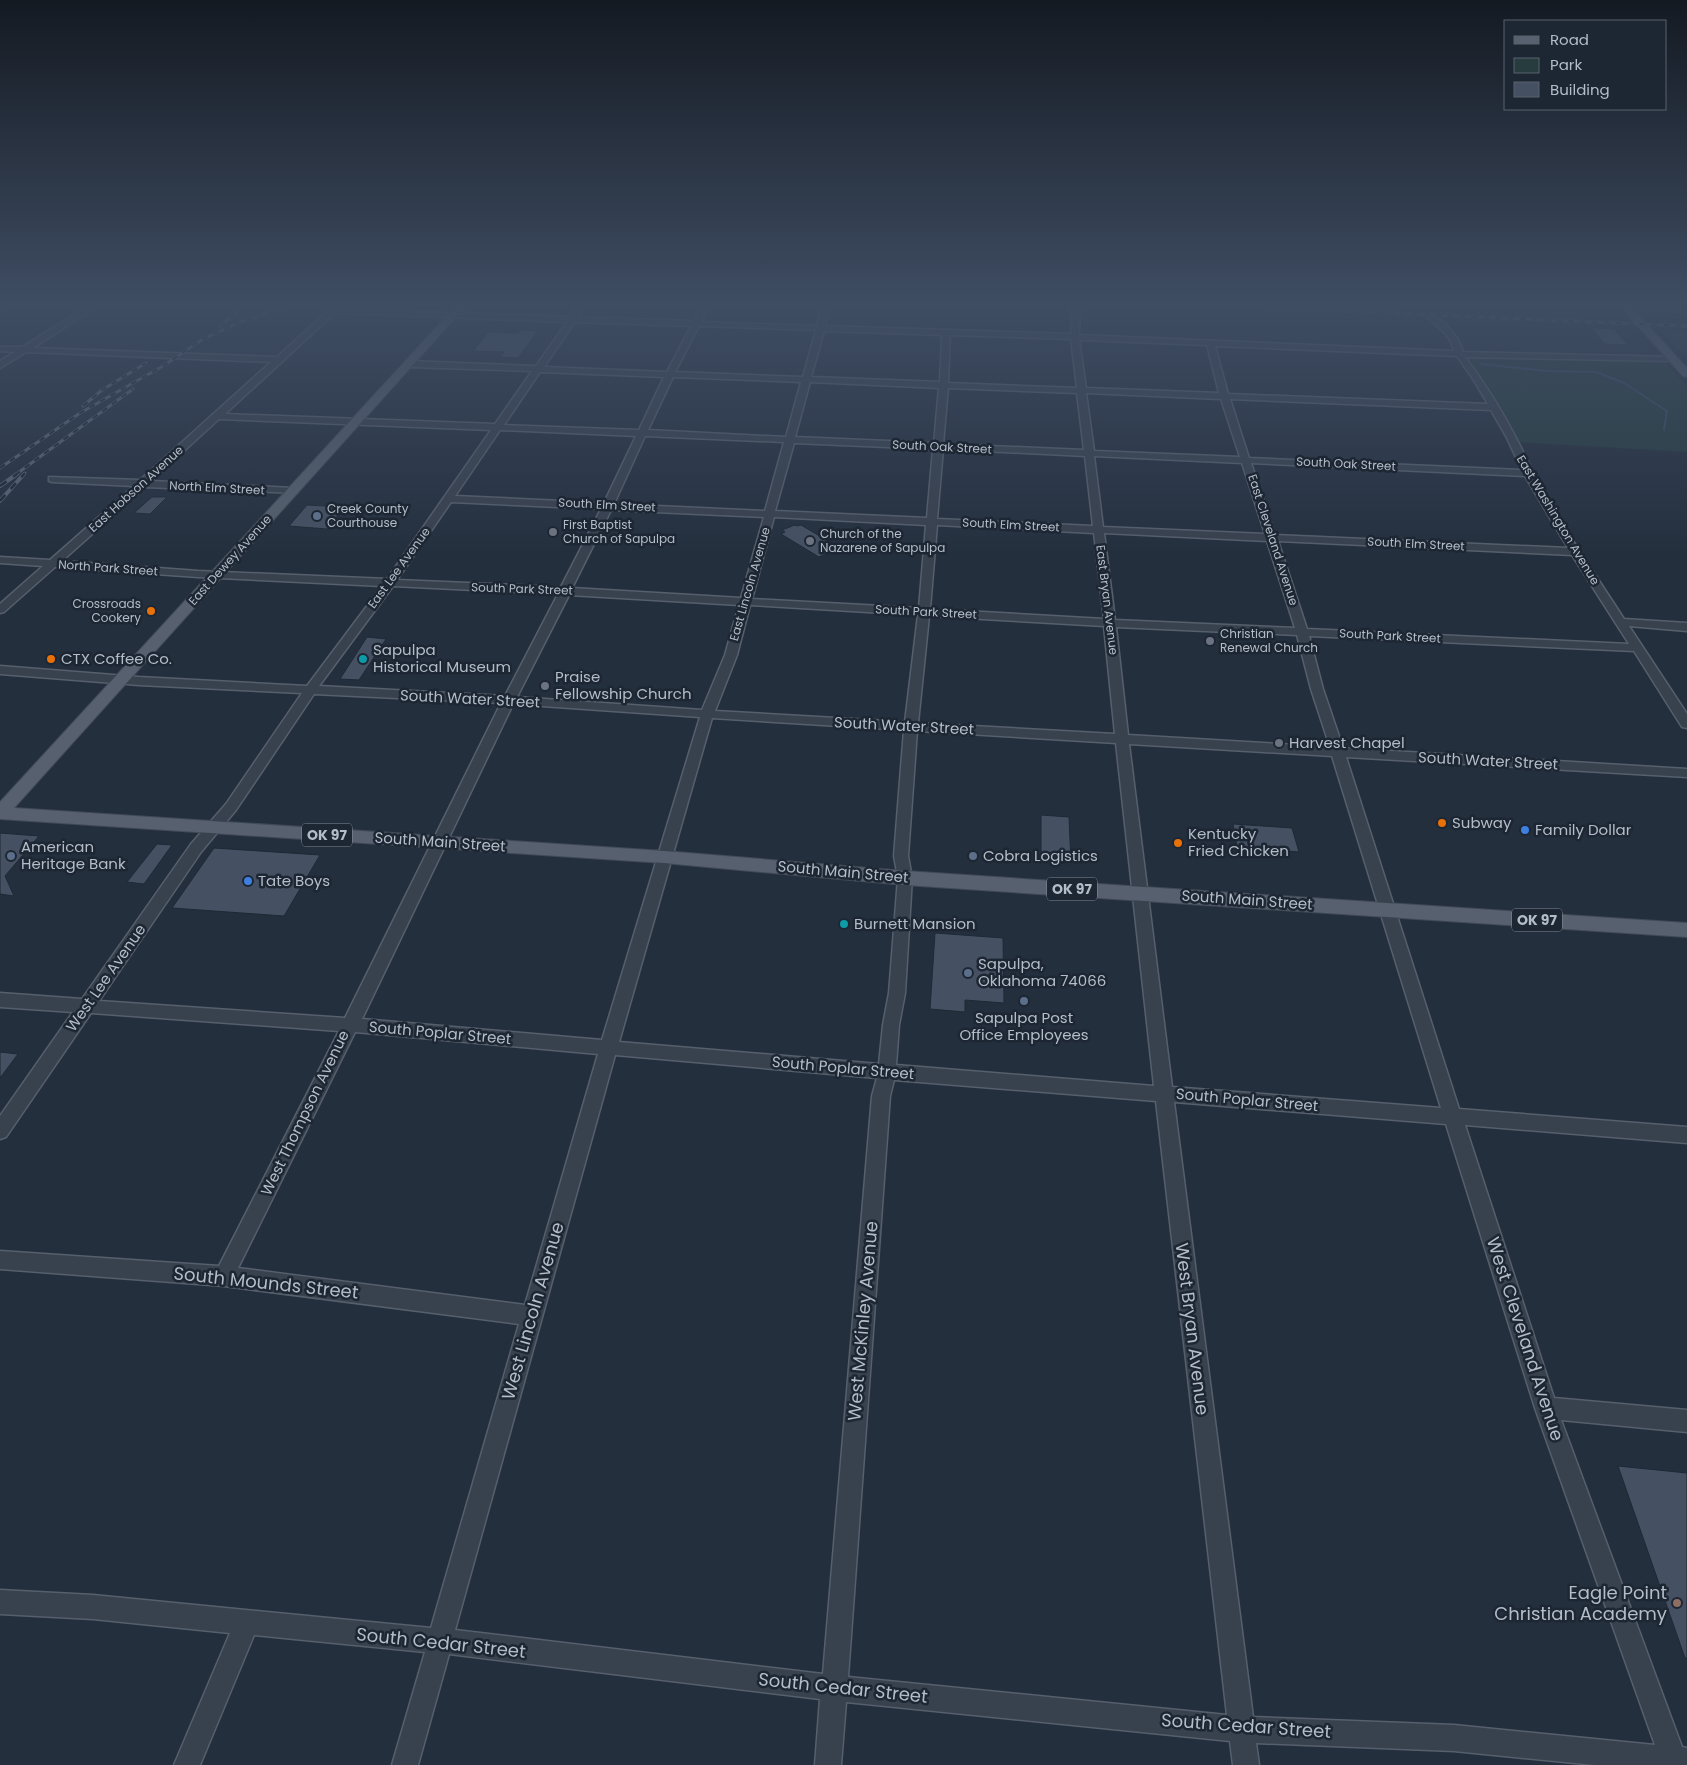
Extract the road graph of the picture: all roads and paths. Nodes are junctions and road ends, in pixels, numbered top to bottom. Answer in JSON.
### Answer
{"nodes":[{"id":1,"x":245,"y":389,"type":"edge"},
{"id":2,"x":386,"y":389,"type":"edge"},
{"id":3,"x":524,"y":389,"type":"edge"},
{"id":4,"x":663,"y":389,"type":"edge"},
{"id":5,"x":803,"y":389,"type":"edge"},
{"id":6,"x":943,"y":389,"type":"edge"},
{"id":7,"x":1050,"y":389,"type":"edge"},
{"id":8,"x":1223,"y":389,"type":"edge"},
{"id":9,"x":1484,"y":389,"type":"edge"},
{"id":10,"x":1082,"y":391,"type":"junction"},
{"id":11,"x":1225,"y":395,"type":"junction"},
{"id":12,"x":1494,"y":407,"type":"junction"},
{"id":13,"x":216,"y":416,"type":"junction"},
{"id":14,"x":356,"y":422,"type":"junction"},
{"id":15,"x":497,"y":428,"type":"junction"},
{"id":16,"x":642,"y":433,"type":"junction"},
{"id":17,"x":789,"y":440,"type":"junction"},
{"id":18,"x":938,"y":447,"type":"junction"},
{"id":19,"x":1089,"y":454,"type":"junction"},
{"id":20,"x":1246,"y":460,"type":"junction"},
{"id":21,"x":1528,"y":473,"type":"junction"},
{"id":22,"x":52,"y":480,"type":"dead end"},
{"id":23,"x":142,"y":484,"type":"junction"},
{"id":24,"x":292,"y":491,"type":"junction"},
{"id":25,"x":447,"y":499,"type":"junction"},
{"id":26,"x":608,"y":505,"type":"junction"},
{"id":27,"x":770,"y":513,"type":"junction"},
{"id":28,"x":931,"y":522,"type":"junction"},
{"id":29,"x":1097,"y":529,"type":"junction"},
{"id":30,"x":1272,"y":536,"type":"junction"},
{"id":31,"x":1575,"y":552,"type":"junction"},
{"id":32,"x":0,"y":560,"type":"edge"},
{"id":33,"x":52,"y":564,"type":"junction"},
{"id":34,"x":216,"y":575,"type":"junction"},
{"id":35,"x":388,"y":584,"type":"junction"},
{"id":36,"x":565,"y":591,"type":"junction"},
{"id":37,"x":745,"y":602,"type":"junction"},
{"id":38,"x":0,"y":610,"type":"edge"},
{"id":39,"x":924,"y":612,"type":"junction"},
{"id":40,"x":1620,"y":622,"type":"junction"},
{"id":41,"x":1109,"y":623,"type":"junction"},
{"id":42,"x":1687,"y":627,"type":"edge"},
{"id":43,"x":1302,"y":631,"type":"junction"},
{"id":44,"x":1636,"y":648,"type":"junction"},
{"id":45,"x":0,"y":670,"type":"edge"},
{"id":46,"x":122,"y":680,"type":"junction"},
{"id":47,"x":310,"y":690,"type":"junction"},
{"id":48,"x":509,"y":700,"type":"junction"},
{"id":49,"x":707,"y":714,"type":"junction"},
{"id":50,"x":1687,"y":724,"type":"edge"},
{"id":51,"x":911,"y":726,"type":"junction"},
{"id":52,"x":1121,"y":739,"type":"junction"},
{"id":53,"x":1338,"y":753,"type":"junction"},
{"id":54,"x":1687,"y":773,"type":"edge"},
{"id":55,"x":0,"y":812,"type":"edge"},
{"id":56,"x":214,"y":827,"type":"junction"},
{"id":57,"x":440,"y":842,"type":"junction"},
{"id":58,"x":664,"y":857,"type":"junction"},
{"id":59,"x":905,"y":878,"type":"junction"},
{"id":60,"x":1139,"y":893,"type":"junction"},
{"id":61,"x":1386,"y":910,"type":"junction"},
{"id":62,"x":1687,"y":930,"type":"edge"},
{"id":63,"x":0,"y":1000,"type":"edge"},
{"id":64,"x":86,"y":1008,"type":"junction"},
{"id":65,"x":348,"y":1025,"type":"junction"},
{"id":66,"x":609,"y":1048,"type":"junction"},
{"id":67,"x":887,"y":1072,"type":"junction"},
{"id":68,"x":1163,"y":1093,"type":"junction"},
{"id":69,"x":1454,"y":1116,"type":"junction"},
{"id":70,"x":0,"y":1131,"type":"edge"},
{"id":71,"x":1687,"y":1135,"type":"edge"},
{"id":72,"x":0,"y":1260,"type":"edge"},
{"id":73,"x":224,"y":1276,"type":"junction"},
{"id":74,"x":532,"y":1316,"type":"junction"},
{"id":75,"x":1546,"y":1408,"type":"junction"},
{"id":76,"x":1687,"y":1421,"type":"edge"},
{"id":77,"x":0,"y":1602,"type":"edge"},
{"id":78,"x":247,"y":1623,"type":"junction"},
{"id":79,"x":441,"y":1641,"type":"junction"},
{"id":80,"x":834,"y":1688,"type":"junction"},
{"id":81,"x":1242,"y":1729,"type":"junction"},
{"id":82,"x":1679,"y":1762,"type":"edge"},
{"id":83,"x":186,"y":1765,"type":"edge"},
{"id":84,"x":405,"y":1765,"type":"edge"},
{"id":85,"x":828,"y":1765,"type":"edge"},
{"id":86,"x":1246,"y":1765,"type":"edge"}],
"edges":[{"from":1,"to":13,"type":"street","name":"East Hobson Avenue"},
{"from":2,"to":14,"type":"main road","name":"East Dewey Avenue"},
{"from":3,"to":15,"type":"street","name":"East Lee Avenue"},
{"from":4,"to":16,"type":"street","name":"West Thompson Avenue"},
{"from":5,"to":17,"type":"street","name":"East Lincoln Avenue"},
{"from":6,"to":18,"type":"street","name":"West McKinley Avenue"},
{"from":7,"to":10,"type":"street"},
{"from":8,"to":11,"type":"street","name":"East Cleveland Avenue"},
{"from":9,"to":12,"type":"street","name":"East Washington Avenue"},
{"from":10,"to":11,"type":"street"},
{"from":10,"to":19,"type":"street","name":"East Bryan Avenue"},
{"from":11,"to":12,"type":"street"},
{"from":11,"to":20,"type":"street","name":"East Cleveland Avenue"},
{"from":12,"to":21,"type":"street","name":"East Washington Avenue"},
{"from":13,"to":14,"type":"street","name":"South Oak Street"},
{"from":13,"to":23,"type":"street","name":"East Hobson Avenue"},
{"from":14,"to":15,"type":"street","name":"South Oak Street"},
{"from":14,"to":24,"type":"main road","name":"East Dewey Avenue"},
{"from":15,"to":16,"type":"street","name":"South Oak Street"},
{"from":15,"to":25,"type":"street","name":"East Lee Avenue"},
{"from":16,"to":17,"type":"street","name":"South Oak Street"},
{"from":16,"to":26,"type":"street","name":"West Thompson Avenue"},
{"from":17,"to":18,"type":"street","name":"South Oak Street"},
{"from":17,"to":27,"type":"street","name":"East Lincoln Avenue"},
{"from":18,"to":19,"type":"street","name":"South Oak Street"},
{"from":18,"to":28,"type":"street","name":"West McKinley Avenue"},
{"from":19,"to":20,"type":"street","name":"South Oak Street"},
{"from":19,"to":29,"type":"street","name":"East Bryan Avenue"},
{"from":20,"to":21,"type":"street","name":"South Oak Street"},
{"from":20,"to":30,"type":"street","name":"East Cleveland Avenue"},
{"from":21,"to":31,"type":"street","name":"East Washington Avenue"},
{"from":22,"to":23,"type":"street","name":"North Elm Street"},
{"from":23,"to":24,"type":"street","name":"North Elm Street"},
{"from":23,"to":33,"type":"street","name":"East Hobson Avenue"},
{"from":24,"to":34,"type":"main road","name":"East Dewey Avenue"},
{"from":25,"to":26,"type":"street","name":"South Elm Street"},
{"from":25,"to":35,"type":"street","name":"East Lee Avenue"},
{"from":26,"to":27,"type":"street","name":"South Elm Street"},
{"from":26,"to":36,"type":"street","name":"West Thompson Avenue"},
{"from":27,"to":28,"type":"street","name":"South Elm Street"},
{"from":27,"to":37,"type":"street","name":"East Lincoln Avenue"},
{"from":28,"to":29,"type":"street","name":"South Elm Street"},
{"from":28,"to":39,"type":"street","name":"West McKinley Avenue"},
{"from":29,"to":30,"type":"street","name":"South Elm Street"},
{"from":29,"to":41,"type":"street","name":"East Bryan Avenue"},
{"from":30,"to":31,"type":"street","name":"South Elm Street"},
{"from":30,"to":43,"type":"street","name":"East Cleveland Avenue"},
{"from":31,"to":40,"type":"street","name":"East Washington Avenue"},
{"from":32,"to":33,"type":"street","name":"North Park Street"},
{"from":33,"to":34,"type":"street","name":"North Park Street"},
{"from":33,"to":38,"type":"street","name":"East Hobson Avenue"},
{"from":34,"to":35,"type":"street","name":"South Park Street"},
{"from":34,"to":46,"type":"main road","name":"East Dewey Avenue"},
{"from":35,"to":36,"type":"street","name":"South Park Street"},
{"from":35,"to":47,"type":"street","name":"East Lee Avenue"},
{"from":36,"to":37,"type":"street","name":"South Park Street"},
{"from":36,"to":48,"type":"street","name":"West Thompson Avenue"},
{"from":37,"to":39,"type":"street","name":"South Park Street"},
{"from":37,"to":49,"type":"street","name":"East Lincoln Avenue"},
{"from":39,"to":41,"type":"street","name":"South Park Street"},
{"from":39,"to":51,"type":"street","name":"West McKinley Avenue"},
{"from":40,"to":42,"type":"street"},
{"from":40,"to":44,"type":"street","name":"East Washington Avenue"},
{"from":41,"to":43,"type":"street","name":"South Park Street"},
{"from":41,"to":52,"type":"street","name":"East Bryan Avenue"},
{"from":43,"to":44,"type":"street","name":"South Park Street"},
{"from":43,"to":53,"type":"street","name":"East Cleveland Avenue"},
{"from":44,"to":50,"type":"street","name":"East Washington Avenue"},
{"from":45,"to":46,"type":"street","name":"South Water Street"},
{"from":46,"to":47,"type":"street","name":"South Water Street"},
{"from":46,"to":55,"type":"main road","name":"East Dewey Avenue"},
{"from":47,"to":48,"type":"street","name":"South Water Street"},
{"from":47,"to":56,"type":"street","name":"East Lee Avenue"},
{"from":48,"to":49,"type":"street","name":"South Water Street"},
{"from":48,"to":57,"type":"street","name":"West Thompson Avenue"},
{"from":49,"to":51,"type":"street","name":"South Water Street"},
{"from":49,"to":58,"type":"street","name":"East Lincoln Avenue"},
{"from":51,"to":52,"type":"street","name":"South Water Street"},
{"from":51,"to":59,"type":"street","name":"West McKinley Avenue"},
{"from":52,"to":53,"type":"street","name":"South Water Street"},
{"from":52,"to":60,"type":"street","name":"East Bryan Avenue"},
{"from":53,"to":54,"type":"street","name":"South Water Street"},
{"from":53,"to":61,"type":"street","name":"East Cleveland Avenue"},
{"from":55,"to":56,"type":"main road","name":"South Main Street","number":"OK 97"},
{"from":56,"to":57,"type":"main road","name":"South Main Street","number":"OK 97"},
{"from":56,"to":64,"type":"street","name":"West Lee Avenue"},
{"from":57,"to":58,"type":"main road","name":"South Main Street","number":"OK 97"},
{"from":57,"to":65,"type":"street","name":"West Thompson Avenue"},
{"from":58,"to":59,"type":"main road","name":"South Main Street","number":"OK 97"},
{"from":58,"to":66,"type":"street","name":"West Lincoln Avenue"},
{"from":59,"to":60,"type":"main road","name":"South Main Street","number":"OK 97"},
{"from":59,"to":67,"type":"street","name":"West McKinley Avenue"},
{"from":60,"to":61,"type":"main road","name":"South Main Street","number":"OK 97"},
{"from":60,"to":68,"type":"street","name":"West Bryan Avenue"},
{"from":61,"to":62,"type":"main road","name":"South Main Street","number":"OK 97"},
{"from":61,"to":69,"type":"street","name":"West Cleveland Avenue"},
{"from":63,"to":64,"type":"street","name":"South Poplar Street"},
{"from":64,"to":65,"type":"street","name":"South Poplar Street"},
{"from":64,"to":70,"type":"street","name":"West Lee Avenue"},
{"from":65,"to":66,"type":"street","name":"South Poplar Street"},
{"from":65,"to":73,"type":"street","name":"West Thompson Avenue"},
{"from":66,"to":67,"type":"street","name":"South Poplar Street"},
{"from":66,"to":74,"type":"street","name":"West Lincoln Avenue"},
{"from":67,"to":68,"type":"street","name":"South Poplar Street"},
{"from":67,"to":80,"type":"street","name":"West McKinley Avenue"},
{"from":68,"to":69,"type":"street","name":"South Poplar Street"},
{"from":68,"to":81,"type":"street","name":"West Bryan Avenue"},
{"from":69,"to":71,"type":"street","name":"South Poplar Street"},
{"from":69,"to":75,"type":"street","name":"West Cleveland Avenue"},
{"from":72,"to":73,"type":"street","name":"South Mounds Street"},
{"from":73,"to":74,"type":"street","name":"South Mounds Street"},
{"from":74,"to":79,"type":"street","name":"West Lincoln Avenue"},
{"from":75,"to":76,"type":"street"},
{"from":75,"to":82,"type":"street","name":"West Cleveland Avenue"},
{"from":77,"to":78,"type":"street","name":"South Cedar Street"},
{"from":78,"to":79,"type":"street","name":"South Cedar Street"},
{"from":78,"to":83,"type":"street"},
{"from":79,"to":80,"type":"street","name":"South Cedar Street"},
{"from":79,"to":84,"type":"street","name":"West Lincoln Avenue"},
{"from":80,"to":81,"type":"street","name":"South Cedar Street"},
{"from":80,"to":85,"type":"street","name":"West McKinley Avenue"},
{"from":81,"to":82,"type":"street","name":"South Cedar Street"},
{"from":81,"to":86,"type":"street","name":"West Bryan Avenue"}]}
